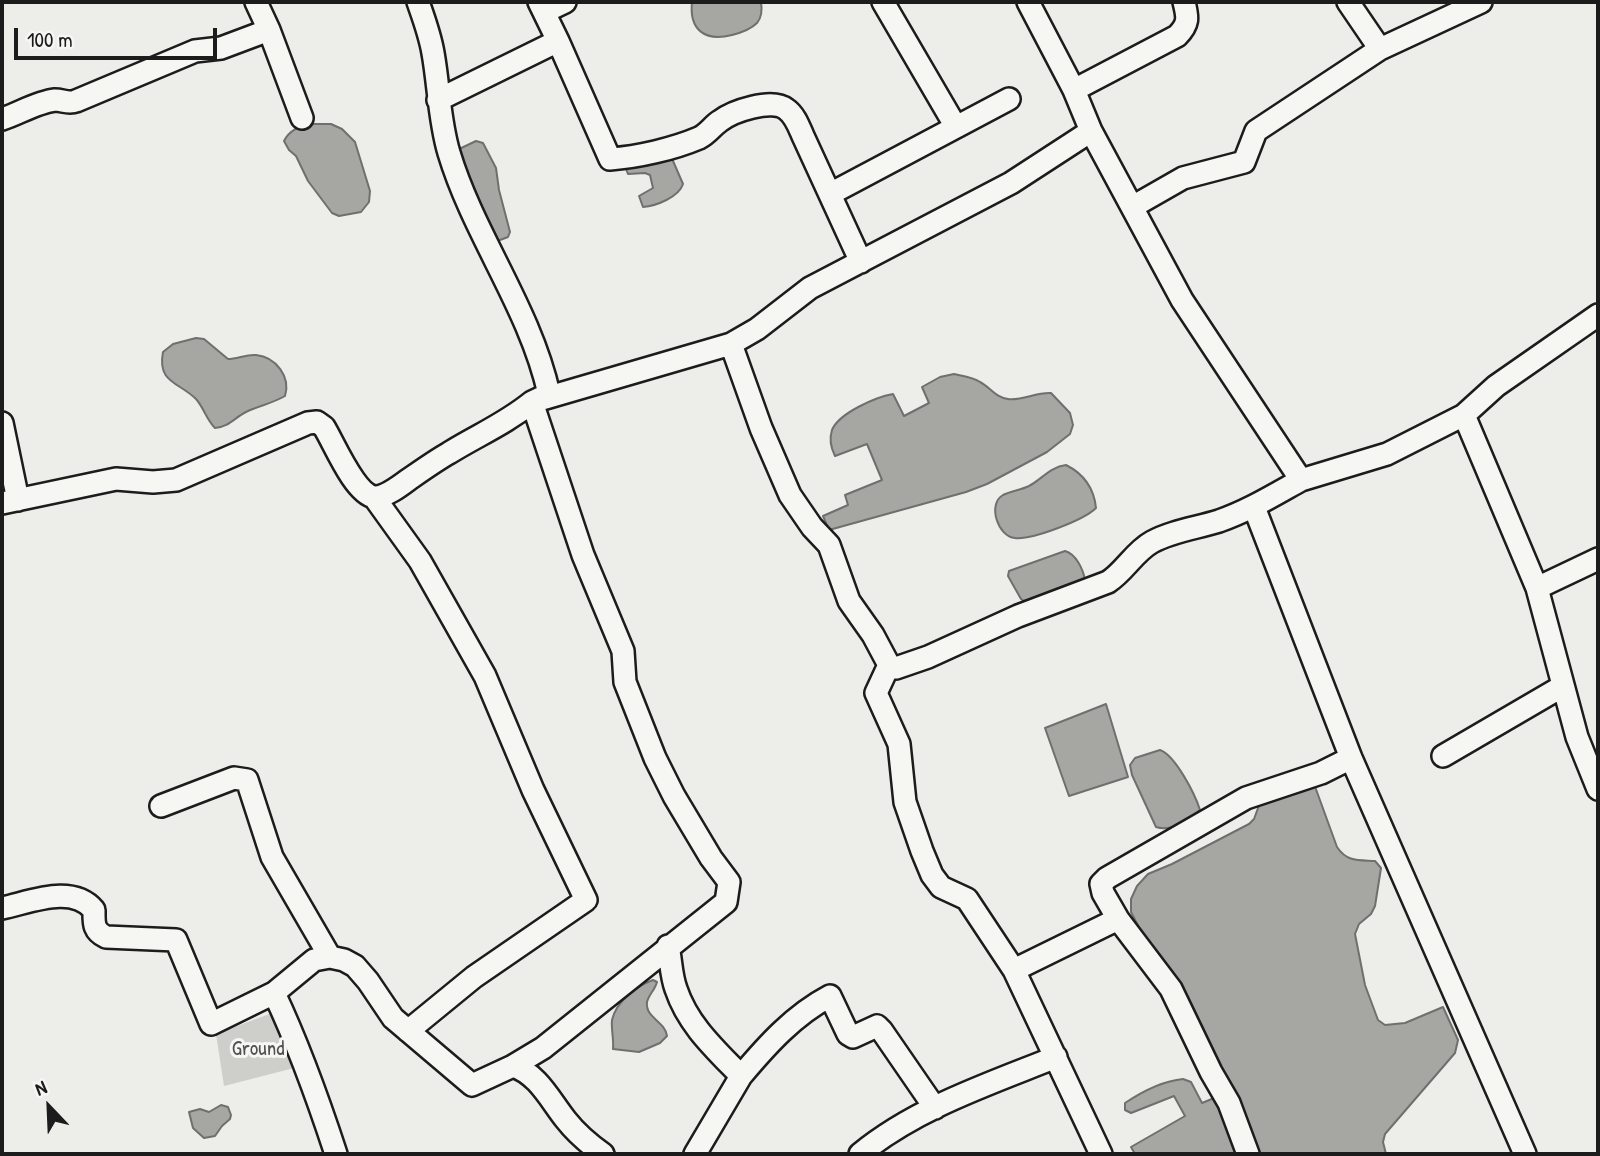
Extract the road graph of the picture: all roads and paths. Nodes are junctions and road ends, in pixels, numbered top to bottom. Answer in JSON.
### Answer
{"nodes":[{"id":1,"x":256,"y":2,"type":"edge"},
{"id":2,"x":418,"y":2,"type":"edge"},
{"id":3,"x":565,"y":2,"type":"edge"},
{"id":4,"x":883,"y":2,"type":"edge"},
{"id":5,"x":1028,"y":2,"type":"edge"},
{"id":6,"x":1184,"y":2,"type":"edge"},
{"id":7,"x":1348,"y":2,"type":"edge"},
{"id":8,"x":1481,"y":2,"type":"edge"},
{"id":9,"x":542,"y":7,"type":"edge"},
{"id":10,"x":269,"y":30,"type":"junction"},
{"id":11,"x":558,"y":41,"type":"junction"},
{"id":12,"x":1380,"y":49,"type":"junction"},
{"id":13,"x":1074,"y":90,"type":"junction"},
{"id":14,"x":1009,"y":99,"type":"dead end"},
{"id":15,"x":438,"y":100,"type":"junction"},
{"id":16,"x":302,"y":118,"type":"dead end"},
{"id":17,"x":2,"y":119,"type":"edge"},
{"id":18,"x":956,"y":127,"type":"junction"},
{"id":19,"x":1091,"y":131,"type":"junction"},
{"id":20,"x":830,"y":194,"type":"junction"},
{"id":21,"x":1134,"y":206,"type":"junction"},
{"id":22,"x":861,"y":262,"type":"junction"},
{"id":23,"x":1598,"y":315,"type":"edge"},
{"id":24,"x":731,"y":344,"type":"junction"},
{"id":25,"x":532,"y":402,"type":"junction"},
{"id":26,"x":1464,"y":415,"type":"junction"},
{"id":27,"x":2,"y":423,"type":"edge"},
{"id":28,"x":1301,"y":481,"type":"junction"},
{"id":29,"x":374,"y":497,"type":"junction"},
{"id":30,"x":10,"y":501,"type":"edge"},
{"id":31,"x":1254,"y":507,"type":"junction"},
{"id":32,"x":1598,"y":559,"type":"edge"},
{"id":33,"x":1537,"y":588,"type":"junction"},
{"id":34,"x":889,"y":664,"type":"junction"},
{"id":35,"x":1563,"y":686,"type":"junction"},
{"id":36,"x":1443,"y":756,"type":"dead end"},
{"id":37,"x":1351,"y":758,"type":"junction"},
{"id":38,"x":1598,"y":789,"type":"edge"},
{"id":39,"x":161,"y":806,"type":"dead end"},
{"id":40,"x":2,"y":908,"type":"edge"},
{"id":41,"x":1118,"y":919,"type":"junction"},
{"id":42,"x":668,"y":946,"type":"junction"},
{"id":43,"x":330,"y":957,"type":"junction"},
{"id":44,"x":1014,"y":970,"type":"junction"},
{"id":45,"x":274,"y":993,"type":"junction"},
{"id":46,"x":408,"y":1031,"type":"junction"},
{"id":47,"x":1056,"y":1057,"type":"junction"},
{"id":48,"x":513,"y":1066,"type":"junction"},
{"id":49,"x":741,"y":1076,"type":"junction"},
{"id":50,"x":935,"y":1108,"type":"junction"},
{"id":51,"x":336,"y":1154,"type":"edge"},
{"id":52,"x":603,"y":1154,"type":"edge"},
{"id":53,"x":695,"y":1154,"type":"edge"},
{"id":54,"x":860,"y":1154,"type":"edge"},
{"id":55,"x":1101,"y":1154,"type":"edge"},
{"id":56,"x":1248,"y":1154,"type":"edge"},
{"id":57,"x":1525,"y":1154,"type":"edge"}],
"edges":[{"from":1,"to":10,"type":"street"},
{"from":2,"to":15,"type":"street"},
{"from":3,"to":9,"type":"street"},
{"from":4,"to":18,"type":"street"},
{"from":5,"to":13,"type":"street"},
{"from":6,"to":13,"type":"street"},
{"from":7,"to":12,"type":"street"},
{"from":8,"to":12,"type":"street"},
{"from":9,"to":11,"type":"street"},
{"from":10,"to":16,"type":"street"},
{"from":10,"to":17,"type":"street"},
{"from":11,"to":15,"type":"street"},
{"from":11,"to":20,"type":"street"},
{"from":12,"to":21,"type":"street"},
{"from":13,"to":19,"type":"street"},
{"from":14,"to":18,"type":"street"},
{"from":15,"to":25,"type":"street"},
{"from":18,"to":20,"type":"street"},
{"from":19,"to":21,"type":"street"},
{"from":19,"to":22,"type":"street"},
{"from":20,"to":22,"type":"street"},
{"from":21,"to":28,"type":"street"},
{"from":22,"to":24,"type":"street"},
{"from":23,"to":26,"type":"street"},
{"from":24,"to":25,"type":"street"},
{"from":24,"to":34,"type":"street"},
{"from":25,"to":29,"type":"street"},
{"from":25,"to":42,"type":"street"},
{"from":26,"to":28,"type":"street"},
{"from":26,"to":33,"type":"street"},
{"from":27,"to":30,"type":"street"},
{"from":28,"to":31,"type":"street"},
{"from":29,"to":30,"type":"street"},
{"from":29,"to":46,"type":"street"},
{"from":31,"to":34,"type":"street"},
{"from":31,"to":37,"type":"street"},
{"from":32,"to":33,"type":"street"},
{"from":33,"to":35,"type":"street"},
{"from":34,"to":44,"type":"street"},
{"from":35,"to":36,"type":"street"},
{"from":35,"to":38,"type":"street"},
{"from":37,"to":41,"type":"street"},
{"from":37,"to":57,"type":"street"},
{"from":39,"to":43,"type":"street"},
{"from":40,"to":45,"type":"street"},
{"from":41,"to":44,"type":"street"},
{"from":41,"to":56,"type":"street"},
{"from":42,"to":48,"type":"street"},
{"from":42,"to":49,"type":"street"},
{"from":43,"to":45,"type":"street"},
{"from":43,"to":46,"type":"street"},
{"from":44,"to":47,"type":"street"},
{"from":45,"to":51,"type":"street"},
{"from":46,"to":48,"type":"street"},
{"from":47,"to":50,"type":"street"},
{"from":47,"to":55,"type":"street"},
{"from":48,"to":52,"type":"street"},
{"from":49,"to":50,"type":"street"},
{"from":49,"to":53,"type":"street"},
{"from":50,"to":54,"type":"street"}]}
